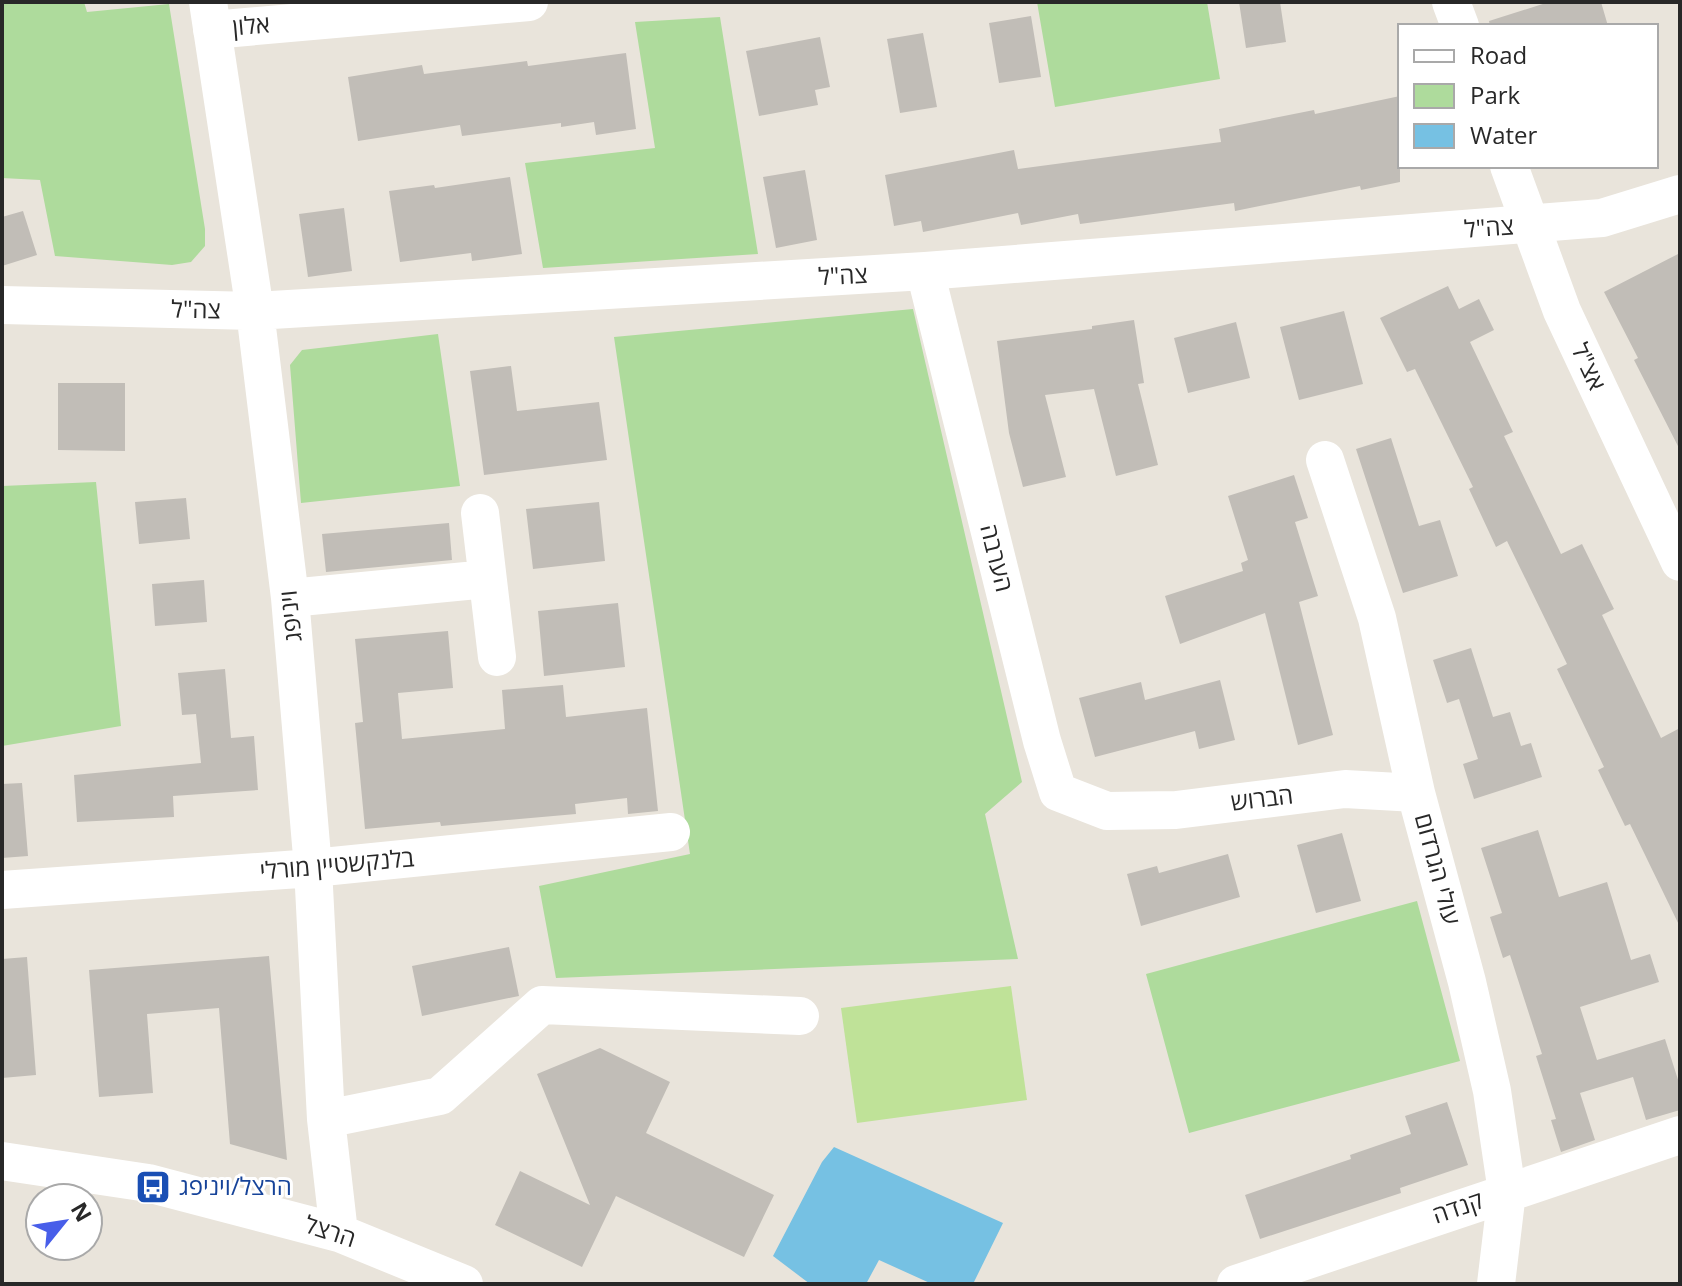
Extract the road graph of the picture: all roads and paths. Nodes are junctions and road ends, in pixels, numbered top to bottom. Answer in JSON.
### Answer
{"nodes":[{"id":1,"x":529,"y":2,"type":"edge"},
{"id":2,"x":1451,"y":2,"type":"edge"},
{"id":3,"x":210,"y":16,"type":"edge"},
{"id":4,"x":1459,"y":24,"type":"edge"},
{"id":5,"x":1510,"y":168,"type":"edge"},
{"id":6,"x":1680,"y":194,"type":"edge"},
{"id":7,"x":1530,"y":225,"type":"junction"},
{"id":8,"x":925,"y":271,"type":"junction"},
{"id":9,"x":2,"y":305,"type":"edge"},
{"id":10,"x":255,"y":311,"type":"junction"},
{"id":11,"x":1325,"y":460,"type":"dead end"},
{"id":12,"x":480,"y":513,"type":"dead end"},
{"id":13,"x":1680,"y":562,"type":"edge"},
{"id":14,"x":487,"y":579,"type":"junction"},
{"id":15,"x":290,"y":598,"type":"junction"},
{"id":16,"x":497,"y":657,"type":"dead end"},
{"id":17,"x":1416,"y":793,"type":"junction"},
{"id":18,"x":1107,"y":811,"type":"joint"},
{"id":19,"x":671,"y":832,"type":"dead end"},
{"id":20,"x":313,"y":868,"type":"junction"},
{"id":21,"x":2,"y":890,"type":"edge"},
{"id":22,"x":800,"y":1016,"type":"dead end"},
{"id":23,"x":326,"y":1119,"type":"junction"},
{"id":24,"x":1680,"y":1135,"type":"edge"},
{"id":25,"x":2,"y":1161,"type":"edge"},
{"id":26,"x":1507,"y":1192,"type":"junction"},
{"id":27,"x":339,"y":1233,"type":"junction"},
{"id":28,"x":464,"y":1284,"type":"edge"},
{"id":29,"x":1236,"y":1284,"type":"edge"},
{"id":30,"x":1496,"y":1284,"type":"edge"}],
"edges":[{"from":1,"to":3,"type":"street","name":"אלון"},
{"from":2,"to":4,"type":"street"},
{"from":3,"to":10,"type":"street","name":"ויניפג"},
{"from":5,"to":7,"type":"street","name":"אצ\"ל"},
{"from":6,"to":7,"type":"street","name":"צה\"ל"},
{"from":7,"to":8,"type":"street","name":"צה\"ל"},
{"from":7,"to":13,"type":"street","name":"אצ\"ל"},
{"from":8,"to":10,"type":"street","name":"צה\"ל"},
{"from":8,"to":18,"type":"street","name":"הערבה"},
{"from":9,"to":10,"type":"street","name":"צה\"ל"},
{"from":10,"to":15,"type":"street","name":"ויניפג"},
{"from":11,"to":17,"type":"street","name":"עולי הגרדום"},
{"from":12,"to":14,"type":"street"},
{"from":14,"to":15,"type":"street"},
{"from":14,"to":16,"type":"street"},
{"from":15,"to":20,"type":"street","name":"ויניפג"},
{"from":17,"to":18,"type":"street","name":"הברוש"},
{"from":17,"to":26,"type":"street","name":"עולי הגרדום"},
{"from":19,"to":20,"type":"street","name":"בלנקשטיין מורלי"},
{"from":20,"to":21,"type":"street","name":"בלנקשטיין מורלי"},
{"from":20,"to":23,"type":"street","name":"ויניפג"},
{"from":22,"to":23,"type":"street"},
{"from":23,"to":27,"type":"street","name":"ויניפג"},
{"from":24,"to":26,"type":"street","name":"קנדה"},
{"from":25,"to":27,"type":"street","name":"הרצל"},
{"from":26,"to":29,"type":"street","name":"קנדה"},
{"from":26,"to":30,"type":"street","name":"עולי הגרדום"},
{"from":27,"to":28,"type":"street","name":"הרצל"}]}
